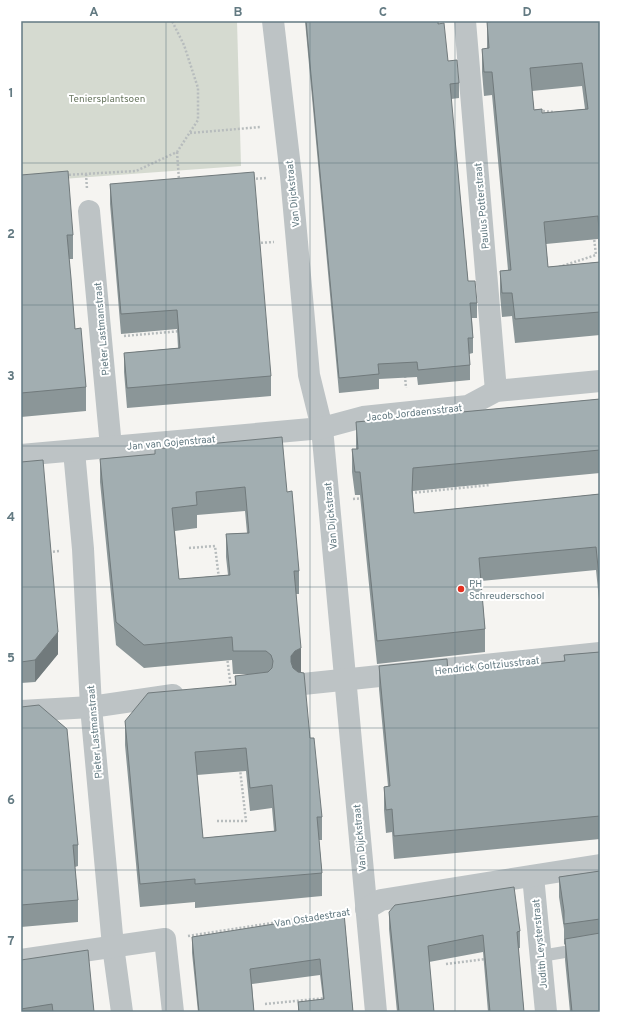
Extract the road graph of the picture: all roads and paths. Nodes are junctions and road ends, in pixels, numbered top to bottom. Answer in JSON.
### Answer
{"nodes":[{"id":1,"x":172,"y":21,"type":"edge"},
{"id":2,"x":273,"y":21,"type":"edge"},
{"id":3,"x":465,"y":21,"type":"edge"},
{"id":4,"x":528,"y":110,"type":"edge"},
{"id":5,"x":557,"y":113,"type":"edge"},
{"id":6,"x":285,"y":125,"type":"junction"},
{"id":7,"x":190,"y":133,"type":"junction"},
{"id":8,"x":177,"y":152,"type":"junction"},
{"id":9,"x":62,"y":175,"type":"edge"},
{"id":10,"x":291,"y":176,"type":"junction"},
{"id":11,"x":251,"y":179,"type":"edge"},
{"id":12,"x":179,"y":186,"type":"edge"},
{"id":13,"x":90,"y":211,"type":"dead end"},
{"id":14,"x":593,"y":232,"type":"edge"},
{"id":15,"x":297,"y":241,"type":"junction"},
{"id":16,"x":250,"y":243,"type":"edge"},
{"id":17,"x":553,"y":269,"type":"edge"},
{"id":18,"x":184,"y":331,"type":"edge"},
{"id":19,"x":102,"y":338,"type":"junction"},
{"id":20,"x":405,"y":374,"type":"edge"},
{"id":21,"x":600,"y":381,"type":"edge"},
{"id":22,"x":496,"y":391,"type":"junction"},
{"id":23,"x":408,"y":412,"type":"junction"},
{"id":24,"x":322,"y":428,"type":"junction"},
{"id":25,"x":111,"y":447,"type":"junction"},
{"id":26,"x":74,"y":451,"type":"junction"},
{"id":27,"x":21,"y":455,"type":"edge"},
{"id":28,"x":490,"y":485,"type":"dead end"},
{"id":29,"x":405,"y":494,"type":"edge"},
{"id":30,"x":367,"y":497,"type":"edge"},
{"id":31,"x":328,"y":501,"type":"junction"},
{"id":32,"x":188,"y":548,"type":"dead end"},
{"id":33,"x":83,"y":549,"type":"junction"},
{"id":34,"x":44,"y":553,"type":"edge"},
{"id":35,"x":219,"y":585,"type":"edge"},
{"id":36,"x":600,"y":653,"type":"edge"},
{"id":37,"x":227,"y":656,"type":"edge"},
{"id":38,"x":345,"y":680,"type":"junction"},
{"id":39,"x":302,"y":684,"type":"edge"},
{"id":40,"x":192,"y":692,"type":"edge"},
{"id":41,"x":231,"y":695,"type":"edge"},
{"id":42,"x":91,"y":707,"type":"junction"},
{"id":43,"x":21,"y":711,"type":"edge"},
{"id":44,"x":239,"y":766,"type":"edge"},
{"id":45,"x":217,"y":821,"type":"dead end"},
{"id":46,"x":600,"y":865,"type":"edge"},
{"id":47,"x":533,"y":876,"type":"junction"},
{"id":48,"x":366,"y":909,"type":"junction"},
{"id":49,"x":165,"y":939,"type":"junction"},
{"id":50,"x":113,"y":946,"type":"junction"},
{"id":51,"x":600,"y":946,"type":"edge"},
{"id":52,"x":540,"y":956,"type":"junction"},
{"id":53,"x":493,"y":958,"type":"edge"},
{"id":54,"x":21,"y":960,"type":"edge"},
{"id":55,"x":446,"y":964,"type":"dead end"},
{"id":56,"x":327,"y":997,"type":"edge"},
{"id":57,"x":265,"y":1004,"type":"dead end"},
{"id":58,"x":122,"y":1012,"type":"edge"},
{"id":59,"x":173,"y":1012,"type":"edge"},
{"id":60,"x":376,"y":1012,"type":"edge"},
{"id":61,"x":546,"y":1012,"type":"edge"}],
"edges":[{"from":1,"to":7,"type":"path"},
{"from":2,"to":6,"type":"street","name":"Van Dijckstraat"},
{"from":3,"to":22,"type":"street","name":"Paulus Potterstraat"},
{"from":4,"to":5,"type":"path"},
{"from":6,"to":7,"type":"path"},
{"from":6,"to":10,"type":"street","name":"Van Dijckstraat"},
{"from":7,"to":8,"type":"path"},
{"from":8,"to":9,"type":"path"},
{"from":8,"to":12,"type":"path"},
{"from":10,"to":11,"type":"path"},
{"from":10,"to":15,"type":"street","name":"Van Dijckstraat"},
{"from":13,"to":19,"type":"street","name":"Pieter Lastmanstraat"},
{"from":14,"to":17,"type":"path"},
{"from":15,"to":16,"type":"path"},
{"from":15,"to":24,"type":"street","name":"Van Dijckstraat"},
{"from":18,"to":19,"type":"path"},
{"from":19,"to":25,"type":"street","name":"Pieter Lastmanstraat"},
{"from":20,"to":23,"type":"path"},
{"from":21,"to":22,"type":"street","name":"Jacob Jordaensstraat"},
{"from":22,"to":23,"type":"street","name":"Jacob Jordaensstraat"},
{"from":23,"to":24,"type":"street","name":"Jacob Jordaensstraat"},
{"from":24,"to":25,"type":"street","name":"Jan van Gojenstraat"},
{"from":24,"to":31,"type":"street","name":"Van Dijckstraat"},
{"from":25,"to":26,"type":"street","name":"Jan van Gojenstraat"},
{"from":26,"to":27,"type":"street","name":"Jan van Gojenstraat"},
{"from":26,"to":33,"type":"street","name":"Pieter Lastmanstraat"},
{"from":28,"to":29,"type":"path"},
{"from":30,"to":31,"type":"path"},
{"from":31,"to":38,"type":"street","name":"Van Dijckstraat"},
{"from":32,"to":35,"type":"path"},
{"from":33,"to":34,"type":"path"},
{"from":33,"to":42,"type":"street","name":"Pieter Lastmanstraat"},
{"from":36,"to":38,"type":"street","name":"Hendrick Goltziusstraat"},
{"from":37,"to":41,"type":"path"},
{"from":38,"to":39,"type":"street","name":"Hendrick Goltziusstraat"},
{"from":38,"to":48,"type":"street","name":"Van Dijckstraat"},
{"from":40,"to":42,"type":"street"},
{"from":42,"to":43,"type":"street"},
{"from":42,"to":50,"type":"street","name":"Pieter Lastmanstraat"},
{"from":44,"to":45,"type":"path"},
{"from":46,"to":47,"type":"street"},
{"from":47,"to":48,"type":"street"},
{"from":47,"to":52,"type":"street","name":"Judith Leysterstraat"},
{"from":48,"to":49,"type":"path","name":"Van Ostadestraat"},
{"from":48,"to":60,"type":"street","name":"Van Dijckstraat"},
{"from":49,"to":50,"type":"street"},
{"from":49,"to":59,"type":"street"},
{"from":50,"to":54,"type":"street"},
{"from":50,"to":58,"type":"street","name":"Pieter Lastmanstraat"},
{"from":51,"to":52,"type":"lane"},
{"from":52,"to":61,"type":"street","name":"Judith Leysterstraat"},
{"from":53,"to":55,"type":"path"},
{"from":56,"to":57,"type":"path"}]}
